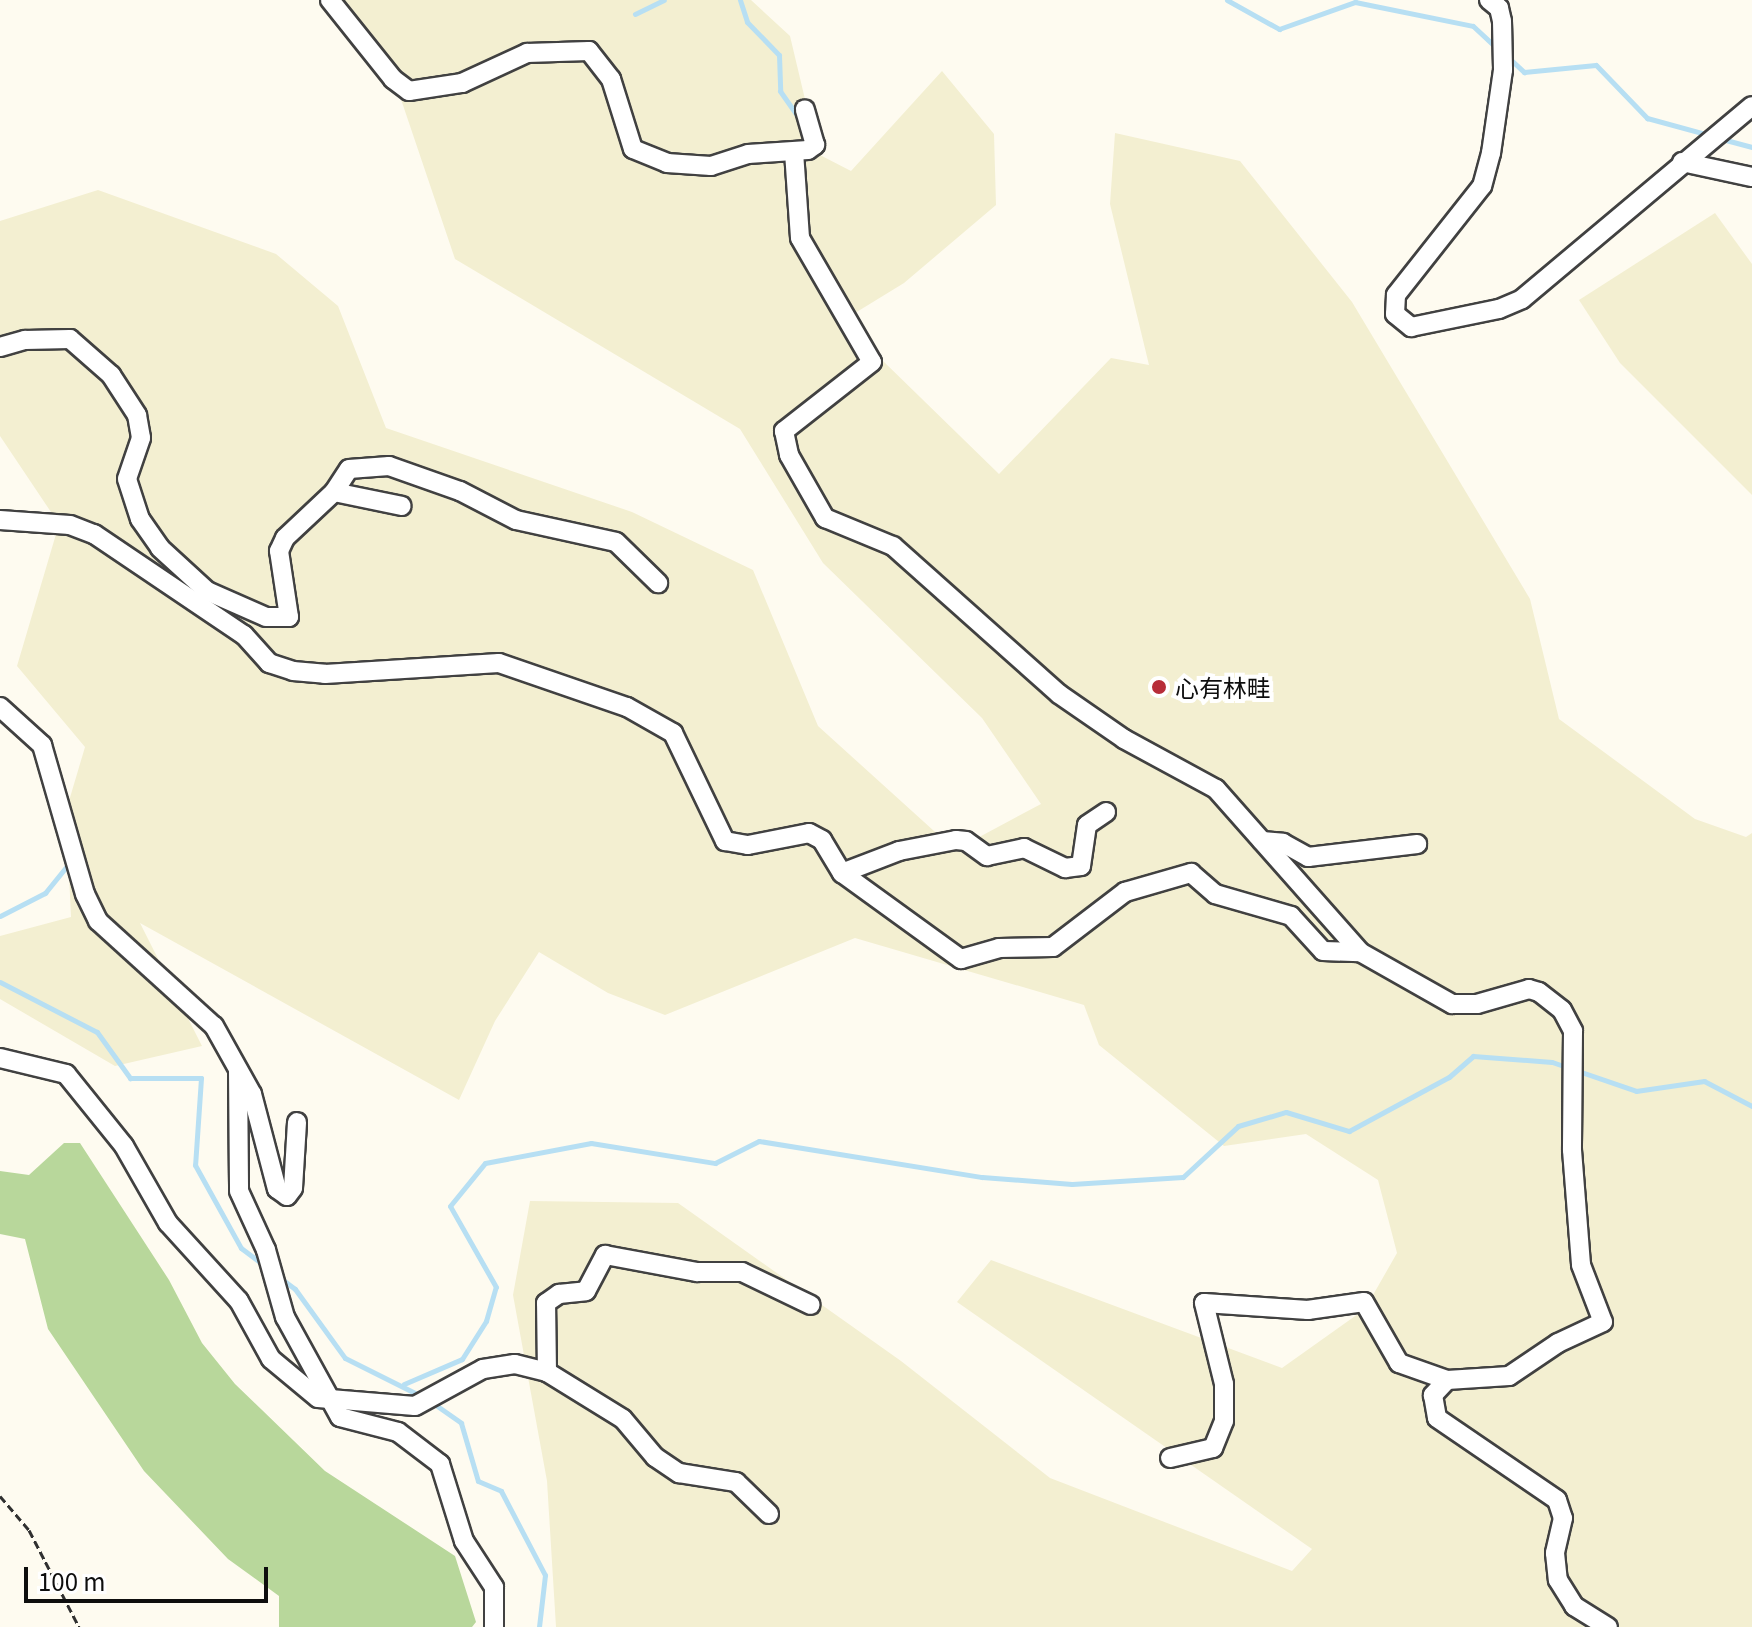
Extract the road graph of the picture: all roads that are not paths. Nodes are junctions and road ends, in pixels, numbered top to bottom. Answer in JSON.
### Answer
{"nodes":[{"id":1,"x":330,"y":0,"type":"edge"},
{"id":2,"x":1489,"y":0,"type":"edge"},
{"id":3,"x":1752,"y":106,"type":"edge"},
{"id":4,"x":805,"y":109,"type":"dead end"},
{"id":5,"x":794,"y":152,"type":"junction"},
{"id":6,"x":1689,"y":156,"type":"junction"},
{"id":7,"x":1752,"y":177,"type":"edge"},
{"id":8,"x":0,"y":347,"type":"edge"},
{"id":9,"x":334,"y":492,"type":"junction"},
{"id":10,"x":402,"y":506,"type":"dead end"},
{"id":11,"x":0,"y":520,"type":"edge"},
{"id":12,"x":658,"y":583,"type":"dead end"},
{"id":13,"x":0,"y":707,"type":"edge"},
{"id":14,"x":1106,"y":812,"type":"dead end"},
{"id":15,"x":1262,"y":841,"type":"junction"},
{"id":16,"x":1417,"y":844,"type":"dead end"},
{"id":17,"x":842,"y":873,"type":"junction"},
{"id":18,"x":1360,"y":952,"type":"junction"},
{"id":19,"x":0,"y":1058,"type":"edge"},
{"id":20,"x":238,"y":1069,"type":"junction"},
{"id":21,"x":297,"y":1122,"type":"dead end"},
{"id":22,"x":811,"y":1305,"type":"dead end"},
{"id":23,"x":547,"y":1372,"type":"junction"},
{"id":24,"x":1447,"y":1380,"type":"junction"},
{"id":25,"x":329,"y":1399,"type":"junction"},
{"id":26,"x":1170,"y":1458,"type":"dead end"},
{"id":27,"x":769,"y":1514,"type":"dead end"},
{"id":28,"x":494,"y":1627,"type":"edge"},
{"id":29,"x":1608,"y":1627,"type":"edge"}],
"edges":[{"from":1,"to":5,"type":"street"},
{"from":2,"to":6,"type":"street"},
{"from":3,"to":6,"type":"street"},
{"from":4,"to":5,"type":"street"},
{"from":5,"to":15,"type":"street"},
{"from":6,"to":7,"type":"street"},
{"from":8,"to":9,"type":"street"},
{"from":9,"to":10,"type":"street"},
{"from":9,"to":12,"type":"street"},
{"from":11,"to":17,"type":"street"},
{"from":13,"to":20,"type":"street"},
{"from":14,"to":17,"type":"street"},
{"from":15,"to":16,"type":"street"},
{"from":15,"to":18,"type":"street"},
{"from":17,"to":18,"type":"street"},
{"from":18,"to":24,"type":"street"},
{"from":19,"to":25,"type":"street"},
{"from":20,"to":21,"type":"street"},
{"from":20,"to":25,"type":"street"},
{"from":22,"to":23,"type":"street"},
{"from":23,"to":25,"type":"street"},
{"from":23,"to":27,"type":"street"},
{"from":24,"to":26,"type":"street"},
{"from":24,"to":29,"type":"street"},
{"from":25,"to":28,"type":"street"}]}
